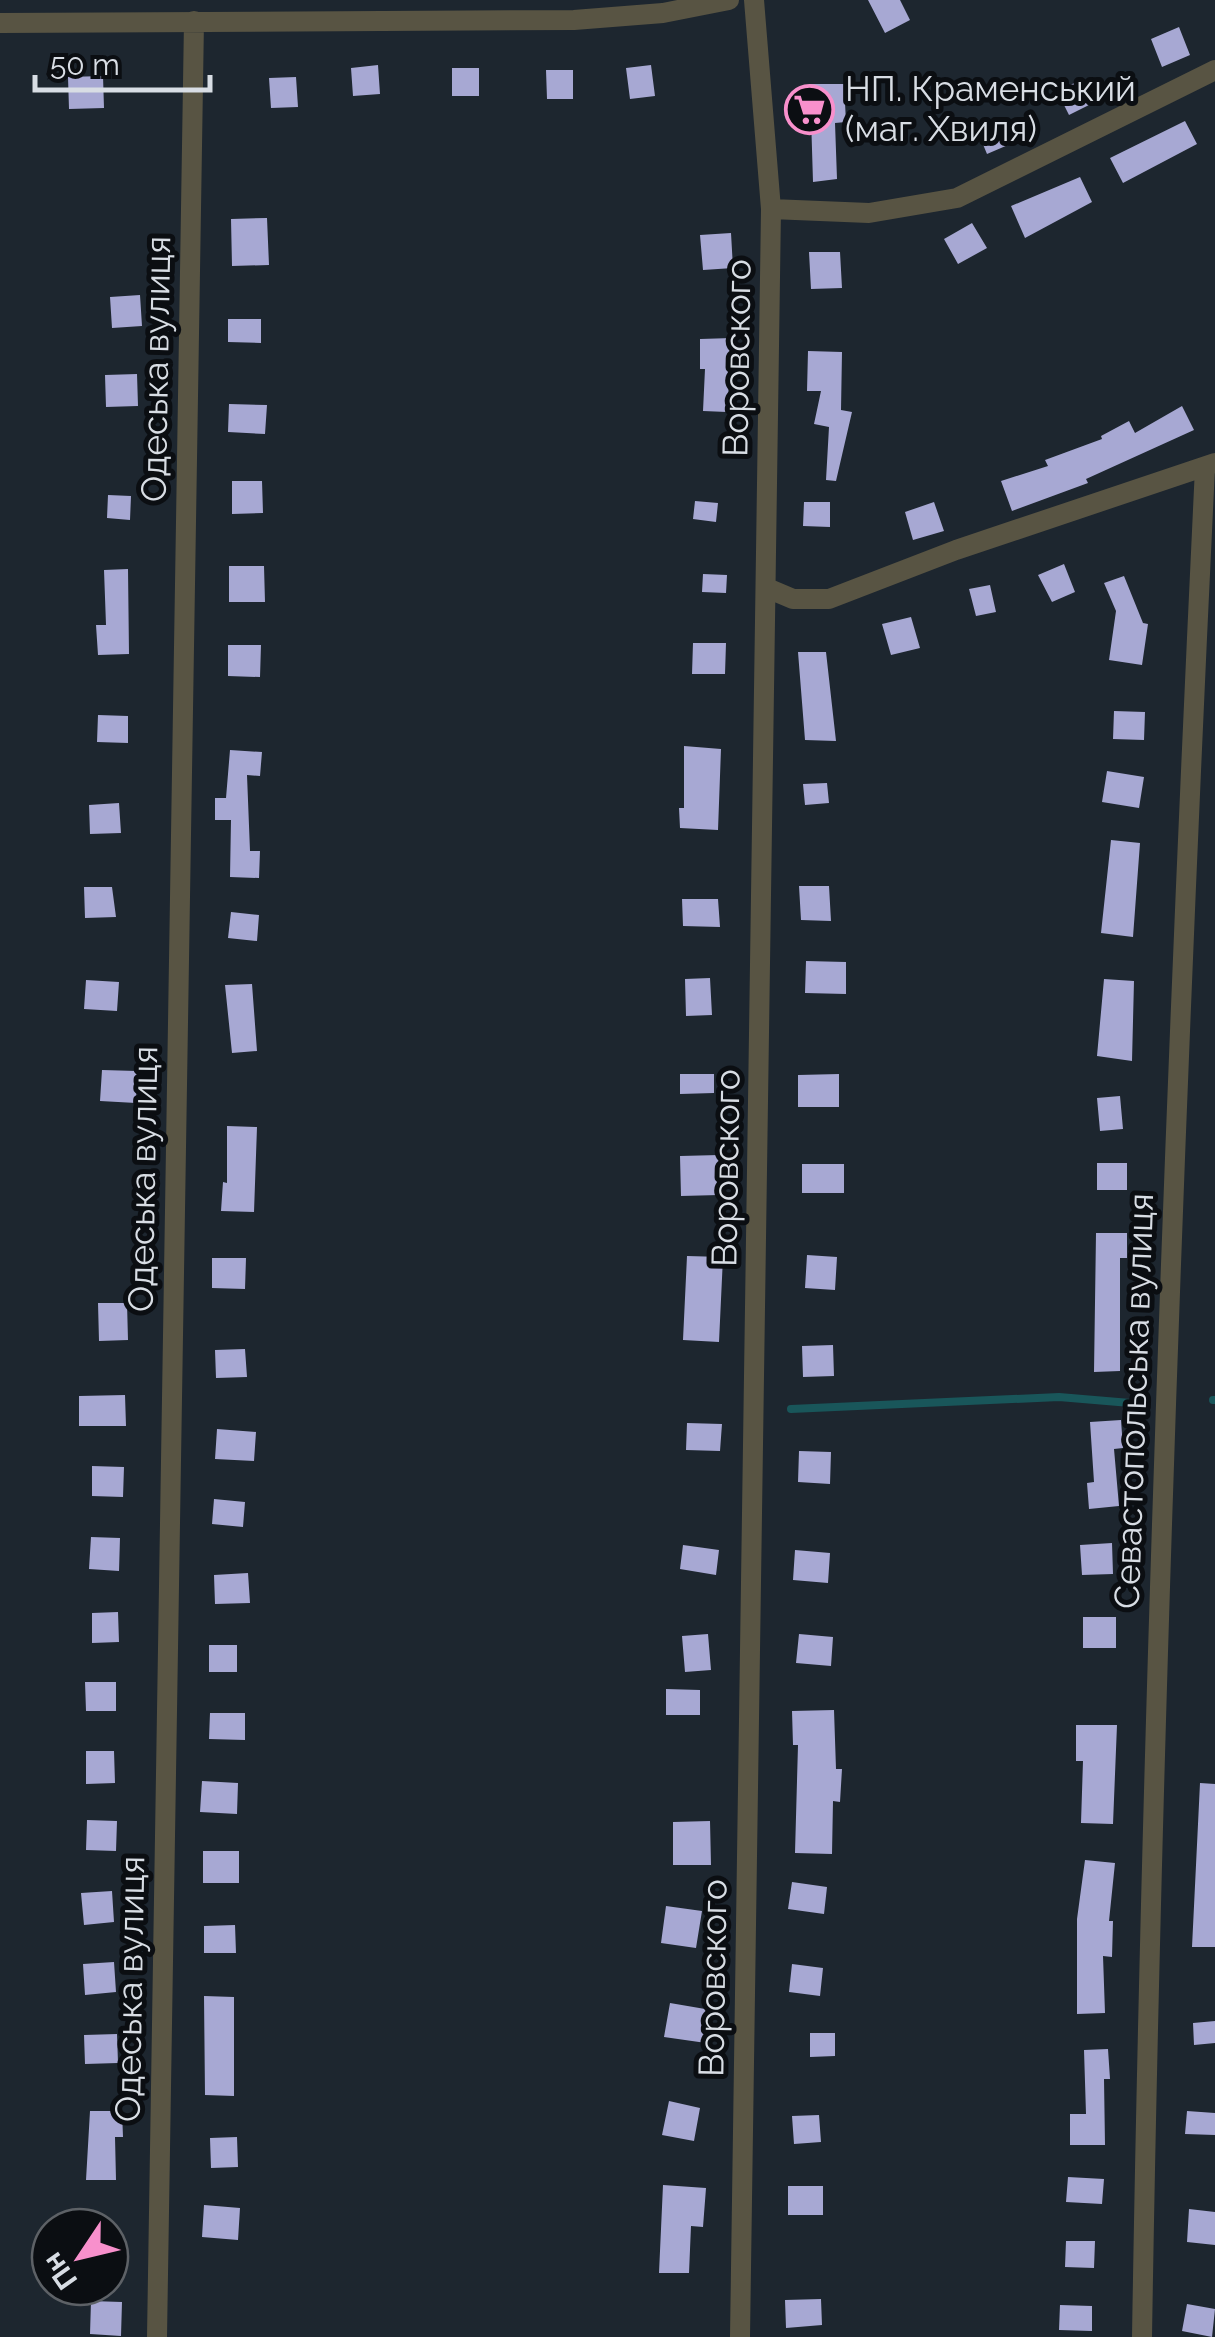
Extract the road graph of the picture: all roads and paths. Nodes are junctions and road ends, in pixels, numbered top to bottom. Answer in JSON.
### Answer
{"nodes":[{"id":1,"x":729,"y":0,"type":"edge"},
{"id":2,"x":754,"y":0,"type":"edge"},
{"id":3,"x":194,"y":22,"type":"junction"},
{"id":4,"x":0,"y":23,"type":"edge"},
{"id":5,"x":1215,"y":70,"type":"edge"},
{"id":6,"x":770,"y":210,"type":"junction"},
{"id":7,"x":1210,"y":466,"type":"edge"},
{"id":8,"x":767,"y":588,"type":"junction"},
{"id":9,"x":157,"y":2337,"type":"edge"},
{"id":10,"x":740,"y":2337,"type":"edge"},
{"id":11,"x":1142,"y":2337,"type":"edge"}],
"edges":[{"from":1,"to":3,"type":"street"},
{"from":2,"to":6,"type":"street","name":"Воровского"},
{"from":3,"to":4,"type":"street"},
{"from":3,"to":9,"type":"street","name":"Одеська вулиця"},
{"from":5,"to":6,"type":"street"},
{"from":6,"to":8,"type":"street","name":"Воровского"},
{"from":7,"to":8,"type":"street"},
{"from":7,"to":11,"type":"street","name":"Севастопольська вулиця"},
{"from":8,"to":10,"type":"street","name":"Воровского"}]}
